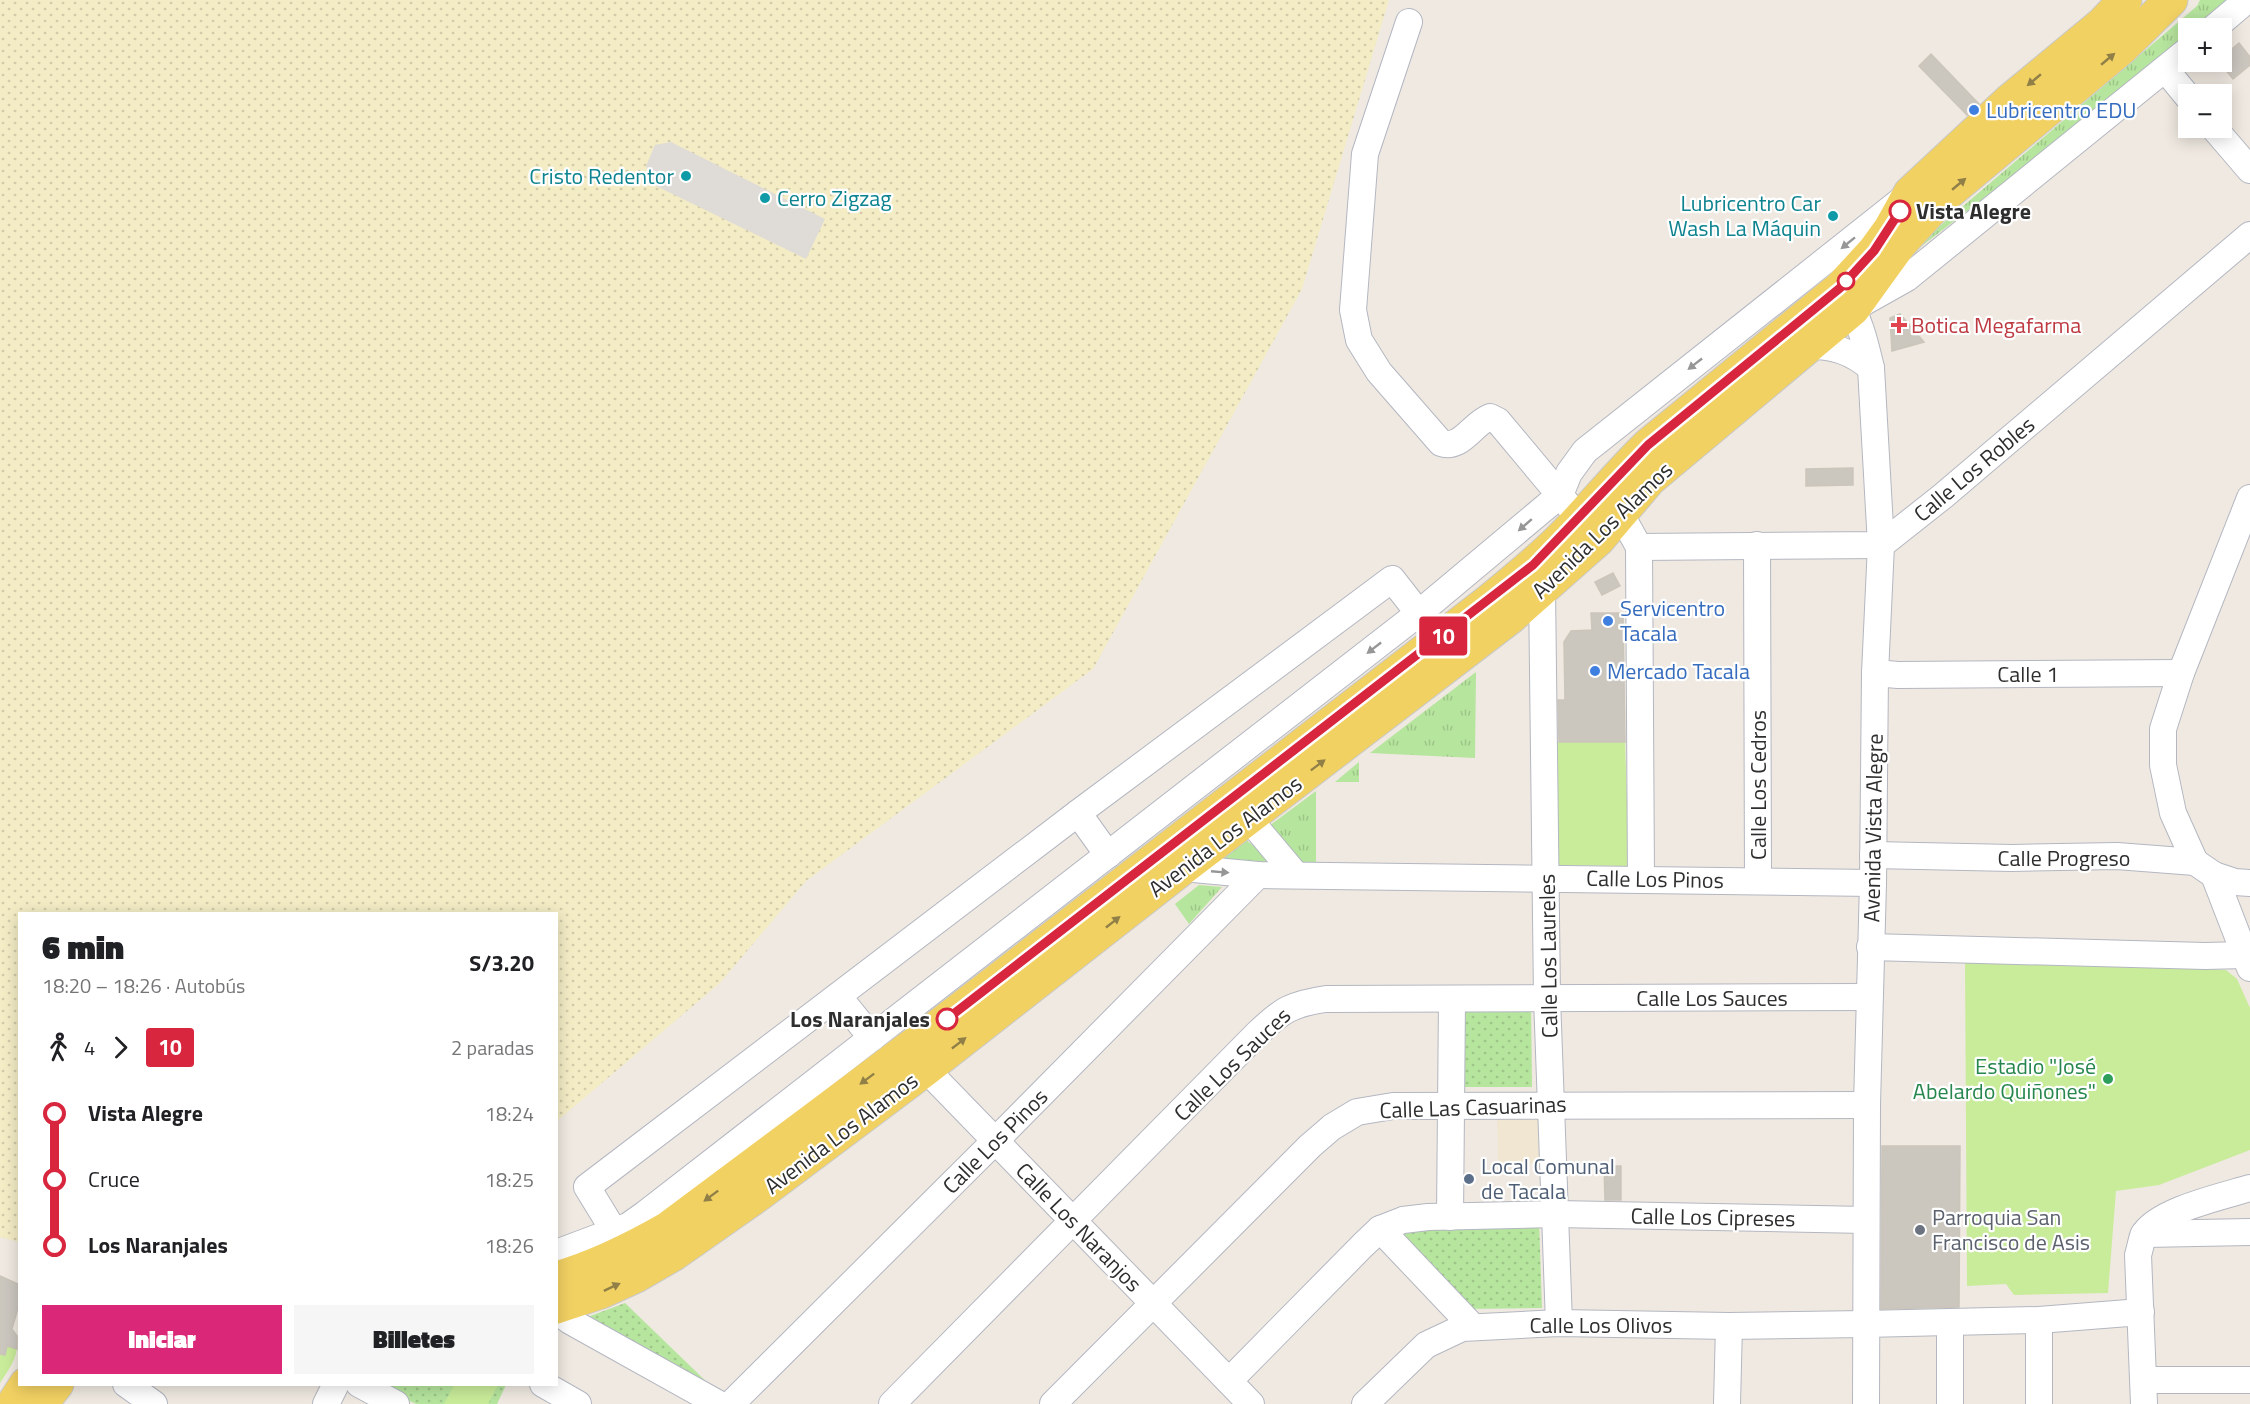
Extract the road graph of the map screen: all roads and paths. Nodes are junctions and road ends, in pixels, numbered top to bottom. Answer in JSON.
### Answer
{"nodes":[{"id":1,"x":2126,"y":0,"type":"edge"},
{"id":2,"x":2171,"y":0,"type":"edge"},
{"id":3,"x":2247,"y":0,"type":"edge"},
{"id":4,"x":2226,"y":18,"type":"edge"},
{"id":5,"x":1409,"y":22,"type":"dead end"},
{"id":6,"x":2178,"y":59,"type":"edge"},
{"id":7,"x":2166,"y":69,"type":"junction"},
{"id":8,"x":2178,"y":84,"type":"edge"},
{"id":9,"x":2223,"y":138,"type":"edge"},
{"id":10,"x":2250,"y":170,"type":"edge"},
{"id":11,"x":2250,"y":235,"type":"edge"},
{"id":12,"x":1839,"y":286,"type":"junction"},
{"id":13,"x":1808,"y":346,"type":"junction"},
{"id":14,"x":1871,"y":368,"type":"junction"},
{"id":15,"x":2250,"y":498,"type":"edge"},
{"id":16,"x":1620,"y":513,"type":"junction"},
{"id":17,"x":1579,"y":518,"type":"junction"},
{"id":18,"x":1757,"y":545,"type":"junction"},
{"id":19,"x":1881,"y":545,"type":"junction"},
{"id":20,"x":1639,"y":547,"type":"junction"},
{"id":21,"x":1499,"y":548,"type":"junction"},
{"id":22,"x":1533,"y":581,"type":"junction"},
{"id":23,"x":1419,"y":613,"type":"junction"},
{"id":24,"x":1439,"y":640,"type":"junction"},
{"id":25,"x":1875,"y":673,"type":"junction"},
{"id":26,"x":2181,"y":673,"type":"junction"},
{"id":27,"x":1077,"y":813,"type":"junction"},
{"id":28,"x":1248,"y":818,"type":"junction"},
{"id":29,"x":1873,"y":855,"type":"junction"},
{"id":30,"x":1131,"y":865,"type":"junction"},
{"id":31,"x":1183,"y":868,"type":"junction"},
{"id":32,"x":2204,"y":868,"type":"junction"},
{"id":33,"x":1258,"y":875,"type":"junction"},
{"id":34,"x":1296,"y":875,"type":"junction"},
{"id":35,"x":1547,"y":878,"type":"junction"},
{"id":36,"x":1641,"y":880,"type":"junction"},
{"id":37,"x":1758,"y":880,"type":"junction"},
{"id":38,"x":1873,"y":883,"type":"junction"},
{"id":39,"x":2250,"y":883,"type":"edge"},
{"id":40,"x":1870,"y":947,"type":"junction"},
{"id":41,"x":2247,"y":961,"type":"edge"},
{"id":42,"x":838,"y":996,"type":"junction"},
{"id":43,"x":1869,"y":997,"type":"junction"},
{"id":44,"x":1547,"y":998,"type":"junction"},
{"id":45,"x":1452,"y":1000,"type":"junction"},
{"id":46,"x":872,"y":1038,"type":"junction"},
{"id":47,"x":916,"y":1059,"type":"junction"},
{"id":48,"x":1553,"y":1104,"type":"junction"},
{"id":49,"x":1451,"y":1105,"type":"junction"},
{"id":50,"x":1867,"y":1105,"type":"junction"},
{"id":51,"x":996,"y":1141,"type":"junction"},
{"id":52,"x":2250,"y":1188,"type":"edge"},
{"id":53,"x":1556,"y":1214,"type":"junction"},
{"id":54,"x":1450,"y":1217,"type":"junction"},
{"id":55,"x":1866,"y":1220,"type":"junction"},
{"id":56,"x":1074,"y":1222,"type":"junction"},
{"id":57,"x":1380,"y":1229,"type":"junction"},
{"id":58,"x":614,"y":1231,"type":"junction"},
{"id":59,"x":2250,"y":1232,"type":"edge"},
{"id":60,"x":2144,"y":1234,"type":"junction"},
{"id":61,"x":558,"y":1252,"type":"edge"},
{"id":62,"x":558,"y":1277,"type":"edge"},
{"id":63,"x":1153,"y":1303,"type":"junction"},
{"id":64,"x":558,"y":1308,"type":"edge"},
{"id":65,"x":558,"y":1311,"type":"edge"},
{"id":66,"x":2141,"y":1312,"type":"junction"},
{"id":67,"x":2039,"y":1320,"type":"junction"},
{"id":68,"x":1950,"y":1322,"type":"junction"},
{"id":69,"x":1559,"y":1323,"type":"junction"},
{"id":70,"x":1865,"y":1324,"type":"junction"},
{"id":71,"x":1729,"y":1326,"type":"junction"},
{"id":72,"x":1473,"y":1327,"type":"junction"},
{"id":73,"x":2250,"y":1380,"type":"edge"},
{"id":74,"x":1229,"y":1381,"type":"junction"},
{"id":75,"x":25,"y":1386,"type":"edge"},
{"id":76,"x":55,"y":1386,"type":"edge"},
{"id":77,"x":129,"y":1386,"type":"edge"},
{"id":78,"x":335,"y":1386,"type":"edge"},
{"id":79,"x":363,"y":1386,"type":"edge"},
{"id":80,"x":546,"y":1386,"type":"edge"},
{"id":81,"x":2144,"y":1392,"type":"edge"},
{"id":82,"x":1067,"y":1399,"type":"edge"},
{"id":83,"x":13,"y":1404,"type":"edge"},
{"id":84,"x":41,"y":1404,"type":"edge"},
{"id":85,"x":154,"y":1404,"type":"edge"},
{"id":86,"x":326,"y":1404,"type":"edge"},
{"id":87,"x":396,"y":1404,"type":"edge"},
{"id":88,"x":578,"y":1404,"type":"edge"},
{"id":89,"x":719,"y":1404,"type":"edge"},
{"id":90,"x":731,"y":1404,"type":"edge"},
{"id":91,"x":892,"y":1404,"type":"edge"},
{"id":92,"x":1251,"y":1404,"type":"edge"},
{"id":93,"x":1365,"y":1404,"type":"edge"},
{"id":94,"x":1727,"y":1404,"type":"edge"},
{"id":95,"x":1866,"y":1404,"type":"edge"},
{"id":96,"x":1950,"y":1404,"type":"edge"},
{"id":97,"x":2039,"y":1404,"type":"edge"}],
"edges":[{"from":1,"to":12,"type":"main road","one_way":true},
{"from":12,"to":2,"type":"main road","one_way":true},
{"from":3,"to":4,"type":"street"},
{"from":5,"to":17,"type":"street"},
{"from":6,"to":7,"type":"street"},
{"from":7,"to":8,"type":"street"},
{"from":7,"to":12,"type":"street"},
{"from":9,"to":10,"type":"street"},
{"from":11,"to":19,"type":"street","name":"Calle Los Robles"},
{"from":12,"to":13,"type":"main road","name":"Avenida Los Alamos"},
{"from":12,"to":14,"type":"street","name":"Avenida Vista Alegre"},
{"from":12,"to":17,"type":"main road","name":"Avenida Los Alamos","one_way":true},
{"from":13,"to":14,"type":"street"},
{"from":13,"to":16,"type":"main road","name":"Avenida Los Alamos"},
{"from":14,"to":19,"type":"street","name":"Avenida Vista Alegre"},
{"from":15,"to":26,"type":"street"},
{"from":16,"to":17,"type":"main road","name":"Avenida Los Alamos"},
{"from":16,"to":20,"type":"street"},
{"from":17,"to":21,"type":"street","one_way":true},
{"from":17,"to":22,"type":"main road","name":"Avenida Los Alamos"},
{"from":18,"to":19,"type":"street"},
{"from":18,"to":20,"type":"street"},
{"from":18,"to":37,"type":"street","name":"Calle Los Cedros"},
{"from":19,"to":25,"type":"street","name":"Avenida Vista Alegre"},
{"from":20,"to":36,"type":"street"},
{"from":21,"to":22,"type":"street"},
{"from":21,"to":23,"type":"street"},
{"from":22,"to":24,"type":"main road","name":"Avenida Los Alamos"},
{"from":28,"to":22,"type":"main road","name":"Avenida Los Alamos","one_way":true},
{"from":22,"to":35,"type":"street","name":"Calle Los Laureles"},
{"from":23,"to":24,"type":"street"},
{"from":23,"to":27,"type":"street"},
{"from":23,"to":30,"type":"street","one_way":true},
{"from":24,"to":30,"type":"main road","name":"Avenida Los Alamos"},
{"from":25,"to":26,"type":"street","name":"Calle 1"},
{"from":25,"to":29,"type":"street","name":"Avenida Vista Alegre"},
{"from":26,"to":32,"type":"street"},
{"from":27,"to":30,"type":"street"},
{"from":27,"to":42,"type":"street"},
{"from":28,"to":31,"type":"main road","name":"Avenida Los Alamos"},
{"from":28,"to":34,"type":"street"},
{"from":29,"to":32,"type":"street","name":"Calle Progreso"},
{"from":29,"to":38,"type":"street","name":"Avenida Vista Alegre"},
{"from":30,"to":31,"type":"main road","name":"Avenida Los Alamos"},
{"from":30,"to":46,"type":"street"},
{"from":30,"to":47,"type":"main road","name":"Avenida Los Alamos"},
{"from":31,"to":33,"type":"street","name":"Calle Los Pinos","one_way":true},
{"from":32,"to":39,"type":"street","name":"Calle Progreso"},
{"from":32,"to":41,"type":"street"},
{"from":33,"to":34,"type":"street","name":"Calle Los Pinos"},
{"from":33,"to":51,"type":"street","name":"Calle Los Pinos"},
{"from":34,"to":35,"type":"street","name":"Calle Los Pinos"},
{"from":35,"to":36,"type":"street","name":"Calle Los Pinos"},
{"from":35,"to":44,"type":"street","name":"Calle Los Laureles"},
{"from":36,"to":37,"type":"street","name":"Calle Los Pinos"},
{"from":37,"to":38,"type":"street","name":"Calle Los Pinos"},
{"from":38,"to":40,"type":"street","name":"Avenida Vista Alegre"},
{"from":40,"to":41,"type":"street"},
{"from":40,"to":43,"type":"street","name":"Avenida Vista Alegre"},
{"from":42,"to":46,"type":"street"},
{"from":42,"to":58,"type":"street"},
{"from":43,"to":44,"type":"street","name":"Calle Los Sauces"},
{"from":43,"to":50,"type":"street","name":"Avenida Vista Alegre"},
{"from":44,"to":45,"type":"street","name":"Calle Los Sauces"},
{"from":44,"to":48,"type":"street","name":"Calle Los Laureles"},
{"from":45,"to":49,"type":"street"},
{"from":45,"to":56,"type":"street","name":"Calle Los Sauces"},
{"from":46,"to":58,"type":"street"},
{"from":47,"to":51,"type":"street","name":"Calle Los Naranjos"},
{"from":47,"to":62,"type":"main road","name":"Avenida Los Alamos","one_way":true},
{"from":64,"to":47,"type":"main road","name":"Avenida Los Alamos","one_way":true},
{"from":48,"to":49,"type":"street","name":"Calle Las Casuarinas"},
{"from":48,"to":50,"type":"street","name":"Calle Las Casuarinas"},
{"from":48,"to":53,"type":"street","name":"Calle Los Laureles"},
{"from":49,"to":54,"type":"street"},
{"from":49,"to":63,"type":"street","name":"Calle Las Casuarinas"},
{"from":50,"to":55,"type":"street","name":"Avenida Vista Alegre"},
{"from":51,"to":56,"type":"street","name":"Calle Los Naranjos"},
{"from":51,"to":90,"type":"street","name":"Calle Los Pinos"},
{"from":52,"to":60,"type":"street"},
{"from":53,"to":54,"type":"street","name":"Calle Los Cipreses"},
{"from":53,"to":55,"type":"street","name":"Calle Los Cipreses"},
{"from":53,"to":69,"type":"street","name":"Calle Los Laureles"},
{"from":54,"to":57,"type":"street","name":"Calle Los Cipreses"},
{"from":55,"to":70,"type":"street","name":"Avenida Vista Alegre"},
{"from":56,"to":63,"type":"street","name":"Calle Los Naranjos"},
{"from":56,"to":91,"type":"street","name":"Calle Los Sauces"},
{"from":57,"to":72,"type":"street"},
{"from":57,"to":74,"type":"street","name":"Calle Los Cipreses"},
{"from":58,"to":61,"type":"street"},
{"from":59,"to":60,"type":"street"},
{"from":60,"to":66,"type":"street"},
{"from":63,"to":74,"type":"street","name":"Calle Los Naranjos"},
{"from":63,"to":82,"type":"street","name":"Calle Las Casuarinas"},
{"from":65,"to":89,"type":"street"},
{"from":66,"to":67,"type":"street","name":"Calle Los Olivos"},
{"from":66,"to":81,"type":"street"},
{"from":67,"to":68,"type":"street","name":"Calle Los Olivos"},
{"from":67,"to":97,"type":"street"},
{"from":68,"to":70,"type":"street","name":"Calle Los Olivos"},
{"from":68,"to":96,"type":"street"},
{"from":69,"to":71,"type":"street","name":"Calle Los Olivos"},
{"from":69,"to":72,"type":"street","name":"Calle Los Olivos"},
{"from":70,"to":71,"type":"street","name":"Calle Los Olivos"},
{"from":70,"to":95,"type":"street","name":"Avenida Vista Alegre"},
{"from":71,"to":94,"type":"street"},
{"from":72,"to":93,"type":"street","name":"Calle Los Olivos"},
{"from":73,"to":81,"type":"street"},
{"from":74,"to":92,"type":"street","name":"Calle Los Naranjos"},
{"from":75,"to":83,"type":"main road"},
{"from":76,"to":84,"type":"main road"},
{"from":77,"to":85,"type":"street"},
{"from":78,"to":86,"type":"street"},
{"from":79,"to":87,"type":"street"},
{"from":80,"to":88,"type":"street"}]}
